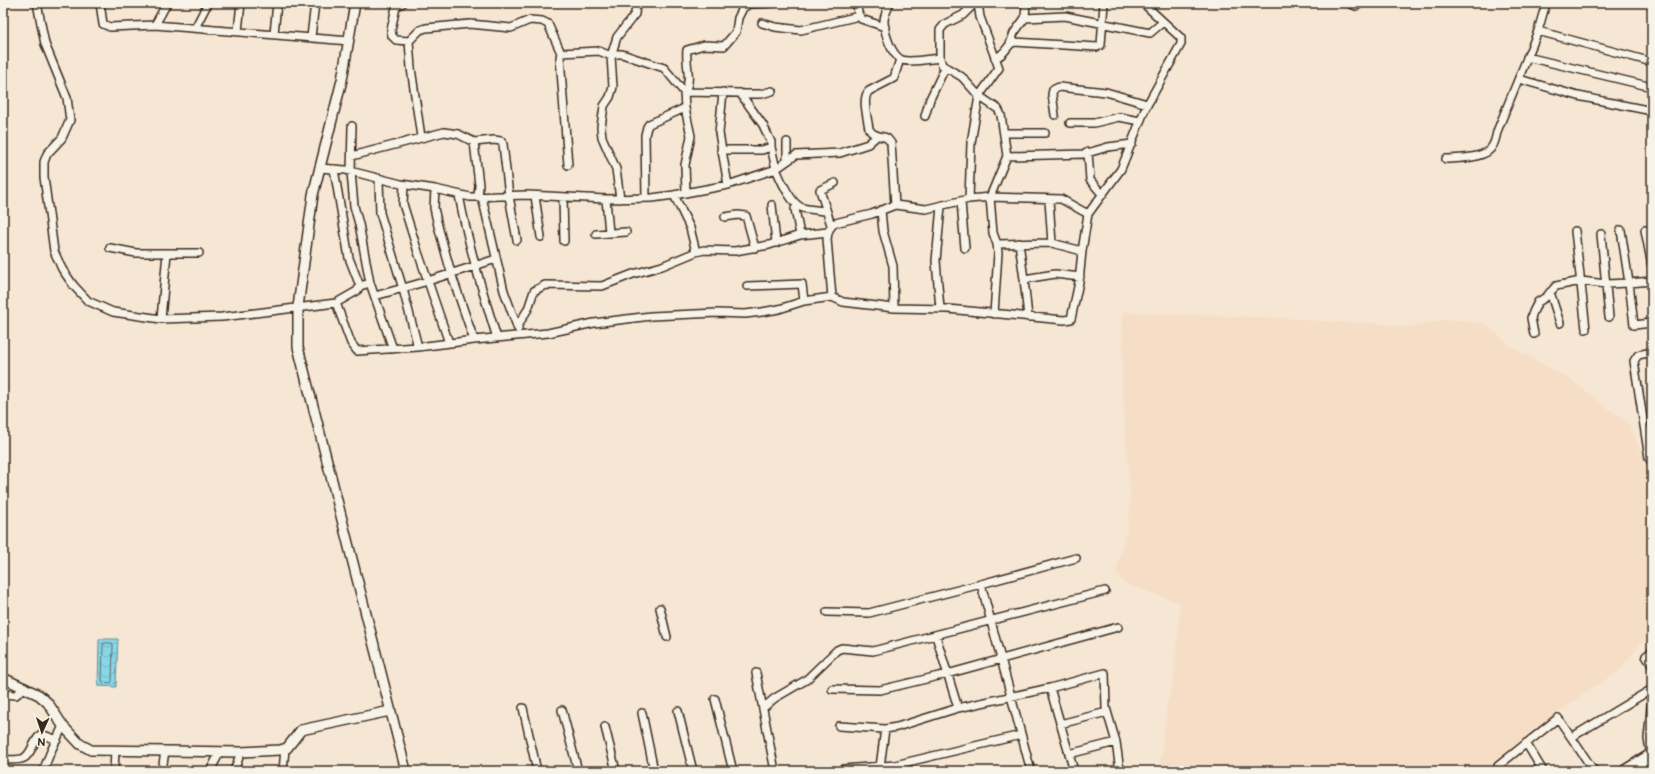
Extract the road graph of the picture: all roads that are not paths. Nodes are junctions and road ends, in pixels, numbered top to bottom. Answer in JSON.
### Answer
{"nodes":[{"id":1,"x":37,"y":3,"type":"edge"},
{"id":2,"x":100,"y":3,"type":"edge"},
{"id":3,"x":167,"y":3,"type":"edge"},
{"id":4,"x":208,"y":3,"type":"edge"},
{"id":5,"x":241,"y":3,"type":"edge"},
{"id":6,"x":277,"y":3,"type":"edge"},
{"id":7,"x":315,"y":3,"type":"edge"},
{"id":8,"x":355,"y":3,"type":"edge"},
{"id":9,"x":403,"y":3,"type":"edge"},
{"id":10,"x":637,"y":3,"type":"edge"},
{"id":11,"x":771,"y":3,"type":"edge"},
{"id":12,"x":857,"y":3,"type":"edge"},
{"id":13,"x":890,"y":3,"type":"edge"},
{"id":14,"x":975,"y":3,"type":"edge"},
{"id":15,"x":978,"y":3,"type":"edge"},
{"id":16,"x":1026,"y":3,"type":"edge"},
{"id":17,"x":1104,"y":3,"type":"edge"},
{"id":18,"x":1143,"y":3,"type":"edge"},
{"id":19,"x":1348,"y":3,"type":"edge"},
{"id":20,"x":1361,"y":3,"type":"edge"},
{"id":21,"x":1546,"y":3,"type":"edge"},
{"id":22,"x":859,"y":16,"type":"junction"},
{"id":23,"x":1025,"y":18,"type":"junction"},
{"id":24,"x":1163,"y":22,"type":"junction"},
{"id":25,"x":762,"y":23,"type":"dead end"},
{"id":26,"x":1103,"y":23,"type":"junction"},
{"id":27,"x":155,"y":25,"type":"junction"},
{"id":28,"x":885,"y":27,"type":"junction"},
{"id":29,"x":195,"y":28,"type":"junction"},
{"id":30,"x":238,"y":31,"type":"junction"},
{"id":31,"x":1538,"y":31,"type":"junction"},
{"id":32,"x":274,"y":34,"type":"junction"},
{"id":33,"x":311,"y":37,"type":"junction"},
{"id":34,"x":349,"y":41,"type":"junction"},
{"id":35,"x":409,"y":41,"type":"junction"},
{"id":36,"x":1010,"y":44,"type":"junction"},
{"id":37,"x":561,"y":53,"type":"junction"},
{"id":38,"x":611,"y":56,"type":"junction"},
{"id":39,"x":940,"y":58,"type":"junction"},
{"id":40,"x":995,"y":58,"type":"junction"},
{"id":41,"x":1528,"y":58,"type":"junction"},
{"id":42,"x":900,"y":59,"type":"junction"},
{"id":43,"x":1652,"y":62,"type":"edge"},
{"id":44,"x":945,"y":68,"type":"junction"},
{"id":45,"x":1519,"y":79,"type":"junction"},
{"id":46,"x":1652,"y":87,"type":"edge"},
{"id":47,"x":772,"y":91,"type":"dead end"},
{"id":48,"x":684,"y":92,"type":"junction"},
{"id":49,"x":723,"y":92,"type":"junction"},
{"id":50,"x":742,"y":94,"type":"junction"},
{"id":51,"x":979,"y":96,"type":"junction"},
{"id":52,"x":1147,"y":104,"type":"junction"},
{"id":53,"x":685,"y":108,"type":"junction"},
{"id":54,"x":1652,"y":111,"type":"edge"},
{"id":55,"x":1055,"y":115,"type":"dead end"},
{"id":56,"x":925,"y":116,"type":"dead end"},
{"id":57,"x":1140,"y":121,"type":"junction"},
{"id":58,"x":1070,"y":122,"type":"dead end"},
{"id":59,"x":352,"y":126,"type":"dead end"},
{"id":60,"x":1004,"y":133,"type":"junction"},
{"id":61,"x":1045,"y":133,"type":"dead end"},
{"id":62,"x":877,"y":136,"type":"junction"},
{"id":63,"x":421,"y":137,"type":"junction"},
{"id":64,"x":474,"y":142,"type":"junction"},
{"id":65,"x":787,"y":142,"type":"dead end"},
{"id":66,"x":1132,"y":144,"type":"junction"},
{"id":67,"x":771,"y":147,"type":"junction"},
{"id":68,"x":722,"y":150,"type":"junction"},
{"id":69,"x":1088,"y":152,"type":"junction"},
{"id":70,"x":352,"y":156,"type":"junction"},
{"id":71,"x":1007,"y":156,"type":"junction"},
{"id":72,"x":1446,"y":159,"type":"dead end"},
{"id":73,"x":787,"y":161,"type":"junction"},
{"id":74,"x":568,"y":165,"type":"dead end"},
{"id":75,"x":320,"y":168,"type":"junction"},
{"id":76,"x":334,"y":169,"type":"junction"},
{"id":77,"x":776,"y":169,"type":"junction"},
{"id":78,"x":351,"y":172,"type":"junction"},
{"id":79,"x":379,"y":179,"type":"junction"},
{"id":80,"x":835,"y":183,"type":"dead end"},
{"id":81,"x":404,"y":185,"type":"junction"},
{"id":82,"x":728,"y":185,"type":"junction"},
{"id":83,"x":435,"y":189,"type":"junction"},
{"id":84,"x":686,"y":193,"type":"junction"},
{"id":85,"x":1102,"y":194,"type":"junction"},
{"id":86,"x":459,"y":195,"type":"junction"},
{"id":87,"x":674,"y":195,"type":"junction"},
{"id":88,"x":509,"y":196,"type":"junction"},
{"id":89,"x":535,"y":196,"type":"junction"},
{"id":90,"x":480,"y":197,"type":"junction"},
{"id":91,"x":563,"y":197,"type":"junction"},
{"id":92,"x":990,"y":197,"type":"junction"},
{"id":93,"x":646,"y":198,"type":"junction"},
{"id":94,"x":606,"y":199,"type":"junction"},
{"id":95,"x":620,"y":199,"type":"junction"},
{"id":96,"x":969,"y":199,"type":"junction"},
{"id":97,"x":1049,"y":200,"type":"junction"},
{"id":98,"x":961,"y":202,"type":"junction"},
{"id":99,"x":772,"y":205,"type":"dead end"},
{"id":100,"x":895,"y":205,"type":"junction"},
{"id":101,"x":941,"y":206,"type":"junction"},
{"id":102,"x":795,"y":209,"type":"dead end"},
{"id":103,"x":881,"y":210,"type":"junction"},
{"id":104,"x":826,"y":211,"type":"junction"},
{"id":105,"x":1088,"y":214,"type":"junction"},
{"id":106,"x":725,"y":217,"type":"dead end"},
{"id":107,"x":831,"y":225,"type":"junction"},
{"id":108,"x":1621,"y":230,"type":"dead end"},
{"id":109,"x":1645,"y":230,"type":"dead end"},
{"id":110,"x":1575,"y":231,"type":"dead end"},
{"id":111,"x":626,"y":232,"type":"dead end"},
{"id":112,"x":828,"y":232,"type":"junction"},
{"id":113,"x":609,"y":233,"type":"junction"},
{"id":114,"x":596,"y":234,"type":"dead end"},
{"id":115,"x":1600,"y":234,"type":"dead end"},
{"id":116,"x":800,"y":236,"type":"junction"},
{"id":117,"x":541,"y":237,"type":"dead end"},
{"id":118,"x":517,"y":240,"type":"dead end"},
{"id":119,"x":564,"y":241,"type":"dead end"},
{"id":120,"x":776,"y":243,"type":"junction"},
{"id":121,"x":1019,"y":243,"type":"junction"},
{"id":122,"x":1052,"y":243,"type":"junction"},
{"id":123,"x":997,"y":244,"type":"junction"},
{"id":124,"x":110,"y":248,"type":"dead end"},
{"id":125,"x":755,"y":248,"type":"junction"},
{"id":126,"x":965,"y":248,"type":"dead end"},
{"id":127,"x":1082,"y":251,"type":"junction"},
{"id":128,"x":696,"y":252,"type":"junction"},
{"id":129,"x":167,"y":253,"type":"junction"},
{"id":130,"x":199,"y":253,"type":"dead end"},
{"id":131,"x":496,"y":258,"type":"junction"},
{"id":132,"x":475,"y":266,"type":"junction"},
{"id":133,"x":1652,"y":266,"type":"edge"},
{"id":134,"x":451,"y":274,"type":"junction"},
{"id":135,"x":1080,"y":277,"type":"junction"},
{"id":136,"x":1024,"y":279,"type":"junction"},
{"id":137,"x":428,"y":281,"type":"junction"},
{"id":138,"x":1581,"y":281,"type":"junction"},
{"id":139,"x":1652,"y":281,"type":"edge"},
{"id":140,"x":370,"y":283,"type":"junction"},
{"id":141,"x":1629,"y":283,"type":"junction"},
{"id":142,"x":1606,"y":284,"type":"junction"},
{"id":143,"x":360,"y":286,"type":"junction"},
{"id":144,"x":747,"y":286,"type":"dead end"},
{"id":145,"x":403,"y":288,"type":"junction"},
{"id":146,"x":1550,"y":292,"type":"junction"},
{"id":147,"x":375,"y":296,"type":"junction"},
{"id":148,"x":832,"y":296,"type":"junction"},
{"id":149,"x":804,"y":301,"type":"junction"},
{"id":150,"x":336,"y":303,"type":"junction"},
{"id":151,"x":298,"y":308,"type":"junction"},
{"id":152,"x":894,"y":308,"type":"junction"},
{"id":153,"x":940,"y":309,"type":"junction"},
{"id":154,"x":994,"y":314,"type":"junction"},
{"id":155,"x":1028,"y":317,"type":"junction"},
{"id":156,"x":1609,"y":317,"type":"dead end"},
{"id":157,"x":161,"y":319,"type":"junction"},
{"id":158,"x":1560,"y":323,"type":"dead end"},
{"id":159,"x":1652,"y":323,"type":"edge"},
{"id":160,"x":517,"y":327,"type":"junction"},
{"id":161,"x":1586,"y":329,"type":"dead end"},
{"id":162,"x":1534,"y":334,"type":"dead end"},
{"id":163,"x":520,"y":335,"type":"junction"},
{"id":164,"x":497,"y":338,"type":"junction"},
{"id":165,"x":474,"y":340,"type":"junction"},
{"id":166,"x":449,"y":343,"type":"junction"},
{"id":167,"x":418,"y":347,"type":"junction"},
{"id":168,"x":392,"y":349,"type":"junction"},
{"id":169,"x":1652,"y":352,"type":"edge"},
{"id":170,"x":1652,"y":463,"type":"edge"},
{"id":171,"x":1076,"y":558,"type":"dead end"},
{"id":172,"x":981,"y":584,"type":"junction"},
{"id":173,"x":1105,"y":591,"type":"dead end"},
{"id":174,"x":660,"y":608,"type":"dead end"},
{"id":175,"x":827,"y":612,"type":"dead end"},
{"id":176,"x":991,"y":622,"type":"junction"},
{"id":177,"x":1118,"y":627,"type":"dead end"},
{"id":178,"x":936,"y":636,"type":"junction"},
{"id":179,"x":667,"y":637,"type":"dead end"},
{"id":180,"x":1652,"y":651,"type":"edge"},
{"id":181,"x":1000,"y":658,"type":"junction"},
{"id":182,"x":1652,"y":665,"type":"edge"},
{"id":183,"x":756,"y":673,"type":"dead end"},
{"id":184,"x":947,"y":674,"type":"junction"},
{"id":185,"x":3,"y":678,"type":"edge"},
{"id":186,"x":25,"y":687,"type":"junction"},
{"id":187,"x":1050,"y":688,"type":"junction"},
{"id":188,"x":832,"y":689,"type":"dead end"},
{"id":189,"x":1652,"y":689,"type":"edge"},
{"id":190,"x":3,"y":694,"type":"edge"},
{"id":191,"x":1011,"y":696,"type":"junction"},
{"id":192,"x":1652,"y":697,"type":"edge"},
{"id":193,"x":715,"y":699,"type":"dead end"},
{"id":194,"x":523,"y":708,"type":"dead end"},
{"id":195,"x":763,"y":708,"type":"junction"},
{"id":196,"x":958,"y":708,"type":"junction"},
{"id":197,"x":562,"y":710,"type":"dead end"},
{"id":198,"x":390,"y":711,"type":"junction"},
{"id":199,"x":678,"y":711,"type":"dead end"},
{"id":200,"x":1107,"y":712,"type":"junction"},
{"id":201,"x":642,"y":713,"type":"dead end"},
{"id":202,"x":1060,"y":724,"type":"junction"},
{"id":203,"x":64,"y":726,"type":"junction"},
{"id":204,"x":840,"y":726,"type":"dead end"},
{"id":205,"x":605,"y":727,"type":"dead end"},
{"id":206,"x":885,"y":729,"type":"junction"},
{"id":207,"x":1021,"y":735,"type":"junction"},
{"id":208,"x":1572,"y":738,"type":"junction"},
{"id":209,"x":57,"y":740,"type":"junction"},
{"id":210,"x":1116,"y":742,"type":"junction"},
{"id":211,"x":1526,"y":743,"type":"junction"},
{"id":212,"x":285,"y":749,"type":"junction"},
{"id":213,"x":115,"y":750,"type":"junction"},
{"id":214,"x":165,"y":751,"type":"junction"},
{"id":215,"x":220,"y":752,"type":"junction"},
{"id":216,"x":241,"y":752,"type":"junction"},
{"id":217,"x":1069,"y":754,"type":"junction"},
{"id":218,"x":1652,"y":756,"type":"edge"},
{"id":219,"x":3,"y":760,"type":"edge"},
{"id":220,"x":880,"y":767,"type":"junction"},
{"id":221,"x":1652,"y":768,"type":"edge"},
{"id":222,"x":43,"y":771,"type":"edge"},
{"id":223,"x":114,"y":771,"type":"edge"},
{"id":224,"x":162,"y":771,"type":"edge"},
{"id":225,"x":210,"y":771,"type":"edge"},
{"id":226,"x":234,"y":771,"type":"edge"},
{"id":227,"x":283,"y":771,"type":"edge"},
{"id":228,"x":406,"y":771,"type":"edge"},
{"id":229,"x":537,"y":771,"type":"edge"},
{"id":230,"x":578,"y":771,"type":"edge"},
{"id":231,"x":616,"y":771,"type":"edge"},
{"id":232,"x":654,"y":771,"type":"edge"},
{"id":233,"x":693,"y":771,"type":"edge"},
{"id":234,"x":733,"y":771,"type":"edge"},
{"id":235,"x":775,"y":771,"type":"edge"},
{"id":236,"x":839,"y":771,"type":"edge"},
{"id":237,"x":1030,"y":771,"type":"edge"},
{"id":238,"x":1074,"y":771,"type":"edge"},
{"id":239,"x":1120,"y":771,"type":"edge"},
{"id":240,"x":1499,"y":771,"type":"edge"},
{"id":241,"x":1544,"y":771,"type":"edge"},
{"id":242,"x":1594,"y":771,"type":"edge"},
{"id":243,"x":1626,"y":771,"type":"edge"},
{"id":244,"x":1648,"y":771,"type":"edge"}],
"edges":[{"from":1,"to":157,"type":"street"},
{"from":2,"to":27,"type":"street"},
{"from":3,"to":27,"type":"street"},
{"from":4,"to":29,"type":"street"},
{"from":5,"to":30,"type":"street"},
{"from":6,"to":32,"type":"street"},
{"from":7,"to":33,"type":"street"},
{"from":8,"to":34,"type":"street"},
{"from":9,"to":35,"type":"street"},
{"from":10,"to":38,"type":"street"},
{"from":11,"to":48,"type":"street"},
{"from":12,"to":22,"type":"street"},
{"from":13,"to":28,"type":"street"},
{"from":14,"to":39,"type":"street"},
{"from":15,"to":40,"type":"street"},
{"from":16,"to":23,"type":"street"},
{"from":17,"to":26,"type":"street"},
{"from":18,"to":24,"type":"street"},
{"from":19,"to":20,"type":"street"},
{"from":21,"to":31,"type":"street"},
{"from":22,"to":25,"type":"street"},
{"from":22,"to":28,"type":"street"},
{"from":23,"to":26,"type":"street"},
{"from":23,"to":36,"type":"street"},
{"from":24,"to":26,"type":"street"},
{"from":24,"to":52,"type":"street"},
{"from":26,"to":36,"type":"street"},
{"from":27,"to":29,"type":"street"},
{"from":28,"to":42,"type":"street"},
{"from":29,"to":30,"type":"street"},
{"from":30,"to":32,"type":"street"},
{"from":31,"to":41,"type":"street"},
{"from":31,"to":43,"type":"street"},
{"from":32,"to":33,"type":"street"},
{"from":33,"to":34,"type":"street"},
{"from":34,"to":75,"type":"street"},
{"from":35,"to":37,"type":"street"},
{"from":35,"to":63,"type":"street"},
{"from":36,"to":40,"type":"street"},
{"from":37,"to":38,"type":"street"},
{"from":37,"to":74,"type":"street"},
{"from":38,"to":48,"type":"street"},
{"from":38,"to":95,"type":"street"},
{"from":39,"to":42,"type":"street"},
{"from":39,"to":44,"type":"street"},
{"from":40,"to":51,"type":"street"},
{"from":41,"to":45,"type":"street"},
{"from":41,"to":46,"type":"street"},
{"from":42,"to":62,"type":"street"},
{"from":44,"to":51,"type":"street"},
{"from":44,"to":56,"type":"street"},
{"from":45,"to":54,"type":"street"},
{"from":45,"to":72,"type":"street"},
{"from":47,"to":50,"type":"street"},
{"from":48,"to":49,"type":"street"},
{"from":48,"to":53,"type":"street"},
{"from":49,"to":50,"type":"street"},
{"from":49,"to":68,"type":"street"},
{"from":50,"to":67,"type":"street"},
{"from":51,"to":60,"type":"street"},
{"from":51,"to":96,"type":"street"},
{"from":52,"to":55,"type":"street"},
{"from":52,"to":57,"type":"street"},
{"from":53,"to":84,"type":"street"},
{"from":53,"to":93,"type":"street"},
{"from":57,"to":58,"type":"street"},
{"from":57,"to":66,"type":"street"},
{"from":59,"to":70,"type":"street"},
{"from":60,"to":61,"type":"street"},
{"from":60,"to":71,"type":"street"},
{"from":62,"to":73,"type":"street"},
{"from":62,"to":100,"type":"street"},
{"from":63,"to":64,"type":"street"},
{"from":63,"to":70,"type":"street"},
{"from":64,"to":88,"type":"street"},
{"from":64,"to":90,"type":"street"},
{"from":65,"to":73,"type":"street"},
{"from":66,"to":69,"type":"street"},
{"from":66,"to":85,"type":"street"},
{"from":67,"to":68,"type":"street"},
{"from":67,"to":77,"type":"street"},
{"from":68,"to":82,"type":"street"},
{"from":69,"to":71,"type":"street"},
{"from":69,"to":85,"type":"street"},
{"from":70,"to":78,"type":"street"},
{"from":71,"to":92,"type":"street"},
{"from":73,"to":77,"type":"street"},
{"from":75,"to":76,"type":"street"},
{"from":75,"to":151,"type":"street"},
{"from":76,"to":78,"type":"street"},
{"from":76,"to":143,"type":"street"},
{"from":77,"to":82,"type":"street"},
{"from":77,"to":104,"type":"street"},
{"from":78,"to":79,"type":"street"},
{"from":78,"to":140,"type":"street"},
{"from":79,"to":81,"type":"street"},
{"from":79,"to":145,"type":"street"},
{"from":80,"to":104,"type":"street"},
{"from":81,"to":83,"type":"street"},
{"from":81,"to":137,"type":"street"},
{"from":82,"to":84,"type":"street"},
{"from":83,"to":86,"type":"street"},
{"from":83,"to":134,"type":"street"},
{"from":84,"to":87,"type":"street"},
{"from":85,"to":105,"type":"street"},
{"from":86,"to":90,"type":"street"},
{"from":86,"to":132,"type":"street"},
{"from":87,"to":93,"type":"street"},
{"from":87,"to":128,"type":"street"},
{"from":88,"to":89,"type":"street"},
{"from":88,"to":90,"type":"street"},
{"from":88,"to":118,"type":"street"},
{"from":89,"to":91,"type":"street"},
{"from":89,"to":117,"type":"street"},
{"from":90,"to":131,"type":"street"},
{"from":91,"to":94,"type":"street"},
{"from":91,"to":119,"type":"street"},
{"from":92,"to":96,"type":"street"},
{"from":92,"to":97,"type":"street"},
{"from":92,"to":123,"type":"street"},
{"from":93,"to":95,"type":"street"},
{"from":94,"to":95,"type":"street"},
{"from":94,"to":113,"type":"street"},
{"from":96,"to":98,"type":"street"},
{"from":97,"to":105,"type":"street"},
{"from":97,"to":122,"type":"street"},
{"from":98,"to":101,"type":"street"},
{"from":98,"to":126,"type":"street"},
{"from":99,"to":120,"type":"street"},
{"from":100,"to":101,"type":"street"},
{"from":100,"to":103,"type":"street"},
{"from":101,"to":153,"type":"street"},
{"from":102,"to":116,"type":"street"},
{"from":103,"to":107,"type":"street"},
{"from":103,"to":152,"type":"street"},
{"from":104,"to":107,"type":"street"},
{"from":105,"to":127,"type":"street"},
{"from":106,"to":125,"type":"street"},
{"from":107,"to":112,"type":"street"},
{"from":108,"to":141,"type":"street"},
{"from":109,"to":133,"type":"street"},
{"from":110,"to":138,"type":"street"},
{"from":111,"to":113,"type":"street"},
{"from":112,"to":116,"type":"street"},
{"from":112,"to":148,"type":"street"},
{"from":113,"to":114,"type":"street"},
{"from":115,"to":142,"type":"street"},
{"from":116,"to":120,"type":"street"},
{"from":120,"to":125,"type":"street"},
{"from":121,"to":122,"type":"street"},
{"from":121,"to":123,"type":"street"},
{"from":121,"to":136,"type":"street"},
{"from":122,"to":127,"type":"street"},
{"from":123,"to":154,"type":"street"},
{"from":124,"to":129,"type":"street"},
{"from":125,"to":128,"type":"street"},
{"from":127,"to":135,"type":"street"},
{"from":128,"to":160,"type":"street"},
{"from":129,"to":130,"type":"street"},
{"from":129,"to":157,"type":"street"},
{"from":131,"to":132,"type":"street"},
{"from":131,"to":160,"type":"street"},
{"from":132,"to":134,"type":"street"},
{"from":132,"to":164,"type":"street"},
{"from":134,"to":137,"type":"street"},
{"from":134,"to":165,"type":"street"},
{"from":135,"to":136,"type":"street"},
{"from":135,"to":155,"type":"street"},
{"from":136,"to":155,"type":"street"},
{"from":137,"to":145,"type":"street"},
{"from":137,"to":166,"type":"street"},
{"from":138,"to":142,"type":"street"},
{"from":138,"to":146,"type":"street"},
{"from":138,"to":161,"type":"street"},
{"from":139,"to":141,"type":"street"},
{"from":140,"to":143,"type":"street"},
{"from":140,"to":147,"type":"street"},
{"from":141,"to":142,"type":"street"},
{"from":141,"to":159,"type":"street"},
{"from":142,"to":156,"type":"street"},
{"from":143,"to":150,"type":"street"},
{"from":144,"to":149,"type":"street"},
{"from":145,"to":147,"type":"street"},
{"from":145,"to":167,"type":"street"},
{"from":146,"to":158,"type":"street"},
{"from":146,"to":162,"type":"street"},
{"from":147,"to":168,"type":"street"},
{"from":148,"to":149,"type":"street"},
{"from":148,"to":152,"type":"street"},
{"from":149,"to":163,"type":"street"},
{"from":150,"to":151,"type":"street"},
{"from":150,"to":168,"type":"street"},
{"from":151,"to":157,"type":"street"},
{"from":151,"to":198,"type":"street"},
{"from":152,"to":153,"type":"street"},
{"from":153,"to":154,"type":"street"},
{"from":154,"to":155,"type":"street"},
{"from":160,"to":163,"type":"street"},
{"from":163,"to":164,"type":"street"},
{"from":164,"to":165,"type":"street"},
{"from":165,"to":166,"type":"street"},
{"from":166,"to":167,"type":"street"},
{"from":167,"to":168,"type":"street"},
{"from":169,"to":170,"type":"street"},
{"from":171,"to":172,"type":"street"},
{"from":172,"to":175,"type":"street"},
{"from":172,"to":176,"type":"street"},
{"from":173,"to":176,"type":"street"},
{"from":174,"to":179,"type":"street"},
{"from":176,"to":178,"type":"street"},
{"from":176,"to":181,"type":"street"},
{"from":177,"to":181,"type":"street"},
{"from":178,"to":184,"type":"street"},
{"from":178,"to":195,"type":"street"},
{"from":180,"to":182,"type":"street"},
{"from":181,"to":184,"type":"street"},
{"from":181,"to":191,"type":"street"},
{"from":183,"to":195,"type":"street"},
{"from":184,"to":188,"type":"street"},
{"from":184,"to":196,"type":"street"},
{"from":185,"to":186,"type":"street"},
{"from":186,"to":190,"type":"street"},
{"from":186,"to":203,"type":"street"},
{"from":187,"to":191,"type":"street"},
{"from":187,"to":200,"type":"street"},
{"from":187,"to":202,"type":"street"},
{"from":189,"to":208,"type":"street"},
{"from":191,"to":196,"type":"street"},
{"from":191,"to":207,"type":"street"},
{"from":192,"to":218,"type":"street"},
{"from":193,"to":234,"type":"street"},
{"from":194,"to":229,"type":"street"},
{"from":195,"to":235,"type":"street"},
{"from":196,"to":206,"type":"street"},
{"from":197,"to":230,"type":"street"},
{"from":198,"to":212,"type":"street"},
{"from":198,"to":228,"type":"street"},
{"from":199,"to":233,"type":"street"},
{"from":200,"to":202,"type":"street"},
{"from":200,"to":210,"type":"street"},
{"from":201,"to":232,"type":"street"},
{"from":202,"to":217,"type":"street"},
{"from":203,"to":209,"type":"street"},
{"from":203,"to":213,"type":"street"},
{"from":204,"to":206,"type":"street"},
{"from":205,"to":231,"type":"street"},
{"from":206,"to":220,"type":"street"},
{"from":207,"to":220,"type":"street"},
{"from":207,"to":237,"type":"street"},
{"from":208,"to":211,"type":"street"},
{"from":208,"to":242,"type":"street"},
{"from":209,"to":219,"type":"street"},
{"from":209,"to":222,"type":"street"},
{"from":210,"to":217,"type":"street"},
{"from":210,"to":239,"type":"street"},
{"from":211,"to":240,"type":"street"},
{"from":211,"to":241,"type":"street"},
{"from":212,"to":216,"type":"street"},
{"from":212,"to":227,"type":"street"},
{"from":213,"to":214,"type":"street"},
{"from":213,"to":223,"type":"street"},
{"from":214,"to":215,"type":"street"},
{"from":214,"to":224,"type":"street"},
{"from":215,"to":216,"type":"street"},
{"from":215,"to":225,"type":"street"},
{"from":216,"to":226,"type":"street"},
{"from":217,"to":238,"type":"street"},
{"from":218,"to":243,"type":"highway"},
{"from":220,"to":236,"type":"street"},
{"from":221,"to":244,"type":"highway"}]}
